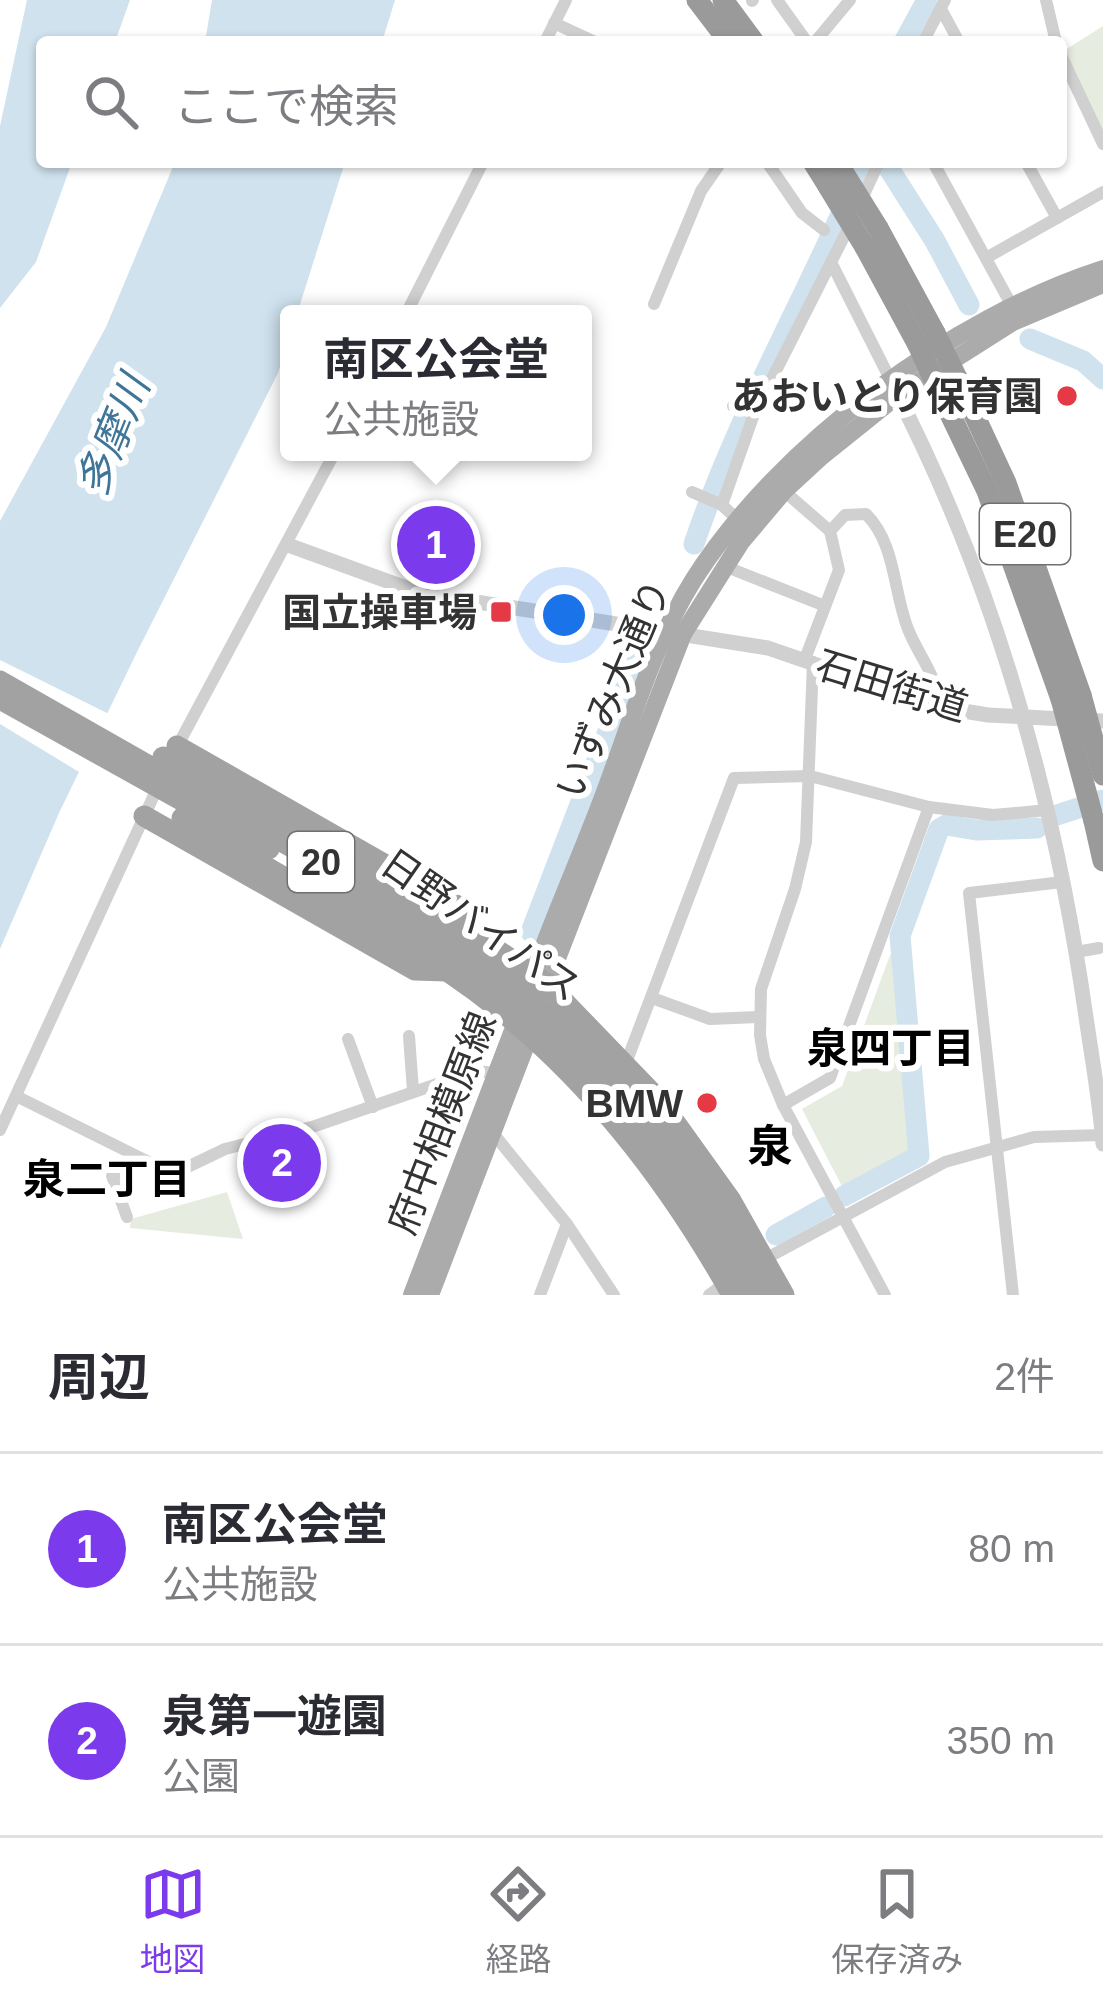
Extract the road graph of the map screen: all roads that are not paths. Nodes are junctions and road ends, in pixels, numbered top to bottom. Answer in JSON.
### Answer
{"nodes":[{"id":1,"x":566,"y":0,"type":"edge"},
{"id":2,"x":697,"y":0,"type":"edge"},
{"id":3,"x":723,"y":0,"type":"edge"},
{"id":4,"x":777,"y":0,"type":"edge"},
{"id":5,"x":850,"y":0,"type":"edge"},
{"id":6,"x":1046,"y":0,"type":"edge"},
{"id":7,"x":943,"y":4,"type":"edge"},
{"id":8,"x":554,"y":23,"type":"junction"},
{"id":9,"x":547,"y":36,"type":"edge"},
{"id":10,"x":582,"y":36,"type":"edge"},
{"id":11,"x":724,"y":36,"type":"edge"},
{"id":12,"x":750,"y":36,"type":"edge"},
{"id":13,"x":806,"y":36,"type":"edge"},
{"id":14,"x":817,"y":36,"type":"edge"},
{"id":15,"x":926,"y":36,"type":"edge"},
{"id":16,"x":956,"y":36,"type":"edge"},
{"id":17,"x":1055,"y":36,"type":"edge"},
{"id":18,"x":1067,"y":68,"type":"edge"},
{"id":19,"x":1103,"y":144,"type":"edge"},
{"id":20,"x":480,"y":168,"type":"edge"},
{"id":21,"x":717,"y":168,"type":"edge"},
{"id":22,"x":771,"y":168,"type":"edge"},
{"id":23,"x":817,"y":168,"type":"edge"},
{"id":24,"x":840,"y":168,"type":"edge"},
{"id":25,"x":876,"y":168,"type":"edge"},
{"id":26,"x":936,"y":168,"type":"edge"},
{"id":27,"x":1029,"y":168,"type":"edge"},
{"id":28,"x":1103,"y":192,"type":"edge"},
{"id":29,"x":1057,"y":218,"type":"junction"},
{"id":30,"x":824,"y":230,"type":"dead end"},
{"id":31,"x":872,"y":237,"type":"junction"},
{"id":32,"x":986,"y":258,"type":"junction"},
{"id":33,"x":832,"y":264,"type":"junction"},
{"id":34,"x":1103,"y":268,"type":"edge"},
{"id":35,"x":1103,"y":284,"type":"edge"},
{"id":36,"x":654,"y":304,"type":"dead end"},
{"id":37,"x":411,"y":305,"type":"edge"},
{"id":38,"x":1012,"y":305,"type":"junction"},
{"id":39,"x":895,"y":388,"type":"junction"},
{"id":40,"x":330,"y":461,"type":"edge"},
{"id":41,"x":784,"y":491,"type":"junction"},
{"id":42,"x":695,"y":493,"type":"dead end"},
{"id":43,"x":719,"y":504,"type":"junction"},
{"id":44,"x":738,"y":520,"type":"junction"},
{"id":45,"x":830,"y":531,"type":"junction"},
{"id":46,"x":287,"y":545,"type":"junction"},
{"id":47,"x":724,"y":566,"type":"junction"},
{"id":48,"x":825,"y":606,"type":"junction"},
{"id":49,"x":675,"y":633,"type":"junction"},
{"id":50,"x":809,"y":660,"type":"junction"},
{"id":51,"x":0,"y":680,"type":"edge"},
{"id":52,"x":1071,"y":697,"type":"junction"},
{"id":53,"x":0,"y":700,"type":"edge"},
{"id":54,"x":939,"y":707,"type":"junction"},
{"id":55,"x":1022,"y":716,"type":"junction"},
{"id":56,"x":1103,"y":721,"type":"edge"},
{"id":57,"x":177,"y":746,"type":"junction"},
{"id":58,"x":1103,"y":775,"type":"edge"},
{"id":59,"x":810,"y":776,"type":"junction"},
{"id":60,"x":929,"y":808,"type":"junction"},
{"id":61,"x":1048,"y":810,"type":"junction"},
{"id":62,"x":144,"y":816,"type":"junction"},
{"id":63,"x":1103,"y":861,"type":"edge"},
{"id":64,"x":1062,"y":882,"type":"junction"},
{"id":65,"x":471,"y":932,"type":"junction"},
{"id":66,"x":1100,"y":948,"type":"dead end"},
{"id":67,"x":1076,"y":952,"type":"junction"},
{"id":68,"x":448,"y":972,"type":"junction"},
{"id":69,"x":540,"y":980,"type":"junction"},
{"id":70,"x":652,"y":998,"type":"junction"},
{"id":71,"x":758,"y":1017,"type":"junction"},
{"id":72,"x":522,"y":1031,"type":"junction"},
{"id":73,"x":410,"y":1036,"type":"dead end"},
{"id":74,"x":348,"y":1039,"type":"dead end"},
{"id":75,"x":497,"y":1073,"type":"junction"},
{"id":76,"x":617,"y":1078,"type":"junction"},
{"id":77,"x":412,"y":1091,"type":"junction"},
{"id":78,"x":16,"y":1096,"type":"junction"},
{"id":79,"x":783,"y":1105,"type":"junction"},
{"id":80,"x":373,"y":1106,"type":"junction"},
{"id":81,"x":0,"y":1130,"type":"edge"},
{"id":82,"x":492,"y":1132,"type":"junction"},
{"id":83,"x":1102,"y":1135,"type":"edge"},
{"id":84,"x":1103,"y":1144,"type":"edge"},
{"id":85,"x":997,"y":1147,"type":"junction"},
{"id":86,"x":146,"y":1161,"type":"junction"},
{"id":87,"x":842,"y":1215,"type":"junction"},
{"id":88,"x":127,"y":1217,"type":"dead end"},
{"id":89,"x":567,"y":1224,"type":"junction"},
{"id":90,"x":764,"y":1259,"type":"junction"},
{"id":91,"x":722,"y":1291,"type":"edge"},
{"id":92,"x":412,"y":1295,"type":"edge"},
{"id":93,"x":430,"y":1295,"type":"edge"},
{"id":94,"x":540,"y":1295,"type":"edge"},
{"id":95,"x":614,"y":1295,"type":"edge"},
{"id":96,"x":748,"y":1295,"type":"edge"},
{"id":97,"x":766,"y":1295,"type":"edge"},
{"id":98,"x":784,"y":1295,"type":"edge"},
{"id":99,"x":885,"y":1295,"type":"edge"},
{"id":100,"x":1013,"y":1295,"type":"edge"}],
"edges":[{"from":1,"to":8,"type":"street"},
{"from":2,"to":11,"type":"highway"},
{"from":3,"to":12,"type":"highway"},
{"from":4,"to":13,"type":"street"},
{"from":5,"to":14,"type":"street"},
{"from":6,"to":17,"type":"street"},
{"from":7,"to":15,"type":"street"},
{"from":7,"to":16,"type":"street"},
{"from":8,"to":9,"type":"street"},
{"from":8,"to":10,"type":"street"},
{"from":18,"to":19,"type":"street"},
{"from":20,"to":37,"type":"street"},
{"from":21,"to":36,"type":"street"},
{"from":22,"to":30,"type":"street"},
{"from":23,"to":31,"type":"highway","number":"E20","bridge":true},
{"from":24,"to":31,"type":"highway","number":"E20","bridge":true},
{"from":25,"to":33,"type":"street"},
{"from":26,"to":32,"type":"street"},
{"from":27,"to":29,"type":"street"},
{"from":28,"to":29,"type":"street"},
{"from":29,"to":32,"type":"street"},
{"from":31,"to":52,"type":"highway","number":"E20","bridge":true},
{"from":32,"to":38,"type":"street"},
{"from":33,"to":39,"type":"street"},
{"from":33,"to":43,"type":"street"},
{"from":34,"to":38,"type":"main road","name":"いずみ大通り"},
{"from":35,"to":39,"type":"main road","name":"いずみ大通り"},
{"from":38,"to":39,"type":"main road","name":"いずみ大通り"},
{"from":39,"to":41,"type":"main road","name":"いずみ大通り"},
{"from":39,"to":44,"type":"main road","name":"いずみ大通り"},
{"from":39,"to":55,"type":"street"},
{"from":40,"to":46,"type":"street"},
{"from":41,"to":45,"type":"street"},
{"from":41,"to":47,"type":"main road","name":"いずみ大通り"},
{"from":42,"to":43,"type":"street"},
{"from":43,"to":44,"type":"street"},
{"from":44,"to":49,"type":"main road","name":"いずみ大通り"},
{"from":45,"to":48,"type":"street"},
{"from":45,"to":54,"type":"street"},
{"from":46,"to":49,"type":"street","name":"石田街道"},
{"from":46,"to":57,"type":"street"},
{"from":47,"to":48,"type":"street"},
{"from":47,"to":49,"type":"main road","name":"いずみ大通り"},
{"from":48,"to":50,"type":"street"},
{"from":49,"to":50,"type":"street","name":"石田街道"},
{"from":49,"to":69,"type":"main road","name":"いずみ大通り"},
{"from":50,"to":54,"type":"street","name":"石田街道"},
{"from":50,"to":59,"type":"street"},
{"from":51,"to":65,"type":"highway","bridge":true},
{"from":51,"to":76,"type":"highway","name":"日野バイパス","number":"20","bridge":true},
{"from":52,"to":58,"type":"highway","number":"E20","bridge":true},
{"from":52,"to":63,"type":"highway","number":"E20","bridge":true},
{"from":53,"to":68,"type":"highway","bridge":true},
{"from":53,"to":76,"type":"highway","name":"日野バイパス","number":"20","bridge":true},
{"from":54,"to":55,"type":"street","name":"石田街道"},
{"from":55,"to":56,"type":"street","name":"石田街道"},
{"from":55,"to":61,"type":"street"},
{"from":57,"to":62,"type":"street"},
{"from":57,"to":65,"type":"highway"},
{"from":59,"to":60,"type":"street"},
{"from":59,"to":70,"type":"street"},
{"from":59,"to":71,"type":"street"},
{"from":60,"to":61,"type":"street"},
{"from":60,"to":79,"type":"street"},
{"from":61,"to":64,"type":"street"},
{"from":62,"to":68,"type":"highway"},
{"from":62,"to":78,"type":"street"},
{"from":64,"to":67,"type":"street"},
{"from":64,"to":85,"type":"street"},
{"from":65,"to":69,"type":"highway"},
{"from":66,"to":67,"type":"street"},
{"from":67,"to":83,"type":"street"},
{"from":68,"to":72,"type":"highway"},
{"from":69,"to":72,"type":"main road","name":"府中相模原線"},
{"from":69,"to":76,"type":"highway"},
{"from":70,"to":71,"type":"street"},
{"from":70,"to":76,"type":"street"},
{"from":71,"to":79,"type":"street"},
{"from":72,"to":75,"type":"main road","name":"府中相模原線"},
{"from":72,"to":82,"type":"main road","name":"府中相模原線"},
{"from":72,"to":91,"type":"highway"},
{"from":73,"to":77,"type":"street"},
{"from":74,"to":80,"type":"street"},
{"from":75,"to":77,"type":"street"},
{"from":75,"to":92,"type":"main road","name":"府中相模原線"},
{"from":76,"to":90,"type":"highway"},
{"from":76,"to":96,"type":"highway","name":"日野バイパス","number":"20"},
{"from":76,"to":97,"type":"highway","name":"日野バイパス","number":"20"},
{"from":77,"to":80,"type":"street"},
{"from":78,"to":81,"type":"street"},
{"from":78,"to":86,"type":"street"},
{"from":79,"to":87,"type":"street"},
{"from":80,"to":86,"type":"street"},
{"from":82,"to":89,"type":"street"},
{"from":82,"to":93,"type":"main road","name":"府中相模原線"},
{"from":83,"to":84,"type":"street"},
{"from":83,"to":85,"type":"street"},
{"from":85,"to":87,"type":"street"},
{"from":85,"to":100,"type":"street"},
{"from":86,"to":88,"type":"street"},
{"from":87,"to":90,"type":"street"},
{"from":87,"to":99,"type":"street"},
{"from":89,"to":94,"type":"street"},
{"from":89,"to":95,"type":"street"},
{"from":90,"to":98,"type":"highway"}]}
